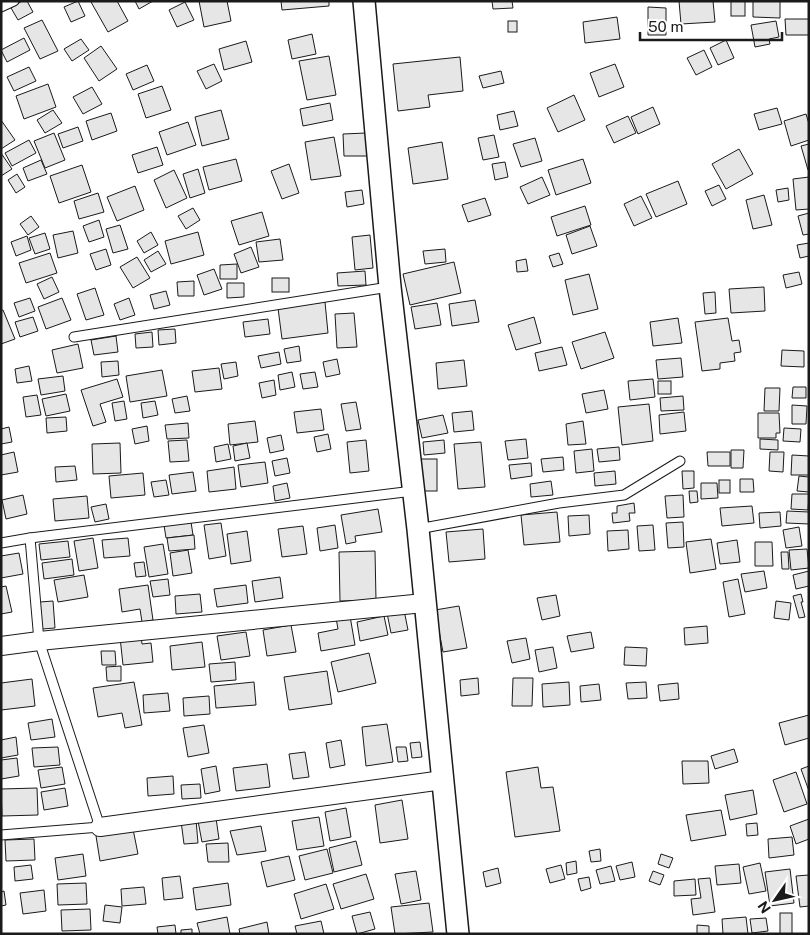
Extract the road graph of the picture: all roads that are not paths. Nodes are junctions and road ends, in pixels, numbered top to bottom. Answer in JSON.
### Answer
{"nodes":[{"id":1,"x":14,"y":1,"type":"edge"},
{"id":2,"x":364,"y":1,"type":"edge"},
{"id":3,"x":1,"y":7,"type":"edge"},
{"id":4,"x":390,"y":287,"type":"junction"},
{"id":5,"x":74,"y":337,"type":"dead end"},
{"id":6,"x":680,"y":461,"type":"dead end"},
{"id":7,"x":414,"y":491,"type":"junction"},
{"id":8,"x":418,"y":528,"type":"junction"},
{"id":9,"x":30,"y":538,"type":"junction"},
{"id":10,"x":1,"y":543,"type":"edge"},
{"id":11,"x":424,"y":603,"type":"junction"},
{"id":12,"x":39,"y":641,"type":"junction"},
{"id":13,"x":1,"y":646,"type":"edge"},
{"id":14,"x":442,"y":780,"type":"junction"},
{"id":15,"x":100,"y":827,"type":"junction"},
{"id":16,"x":1,"y":836,"type":"edge"},
{"id":17,"x":458,"y":934,"type":"edge"}],
"edges":[{"from":1,"to":3,"type":"lane"},
{"from":2,"to":4,"type":"street"},
{"from":4,"to":5,"type":"lane"},
{"from":4,"to":7,"type":"street"},
{"from":6,"to":8,"type":"lane"},
{"from":7,"to":8,"type":"street"},
{"from":7,"to":9,"type":"lane"},
{"from":8,"to":11,"type":"street"},
{"from":9,"to":10,"type":"lane"},
{"from":9,"to":12,"type":"lane"},
{"from":11,"to":12,"type":"street"},
{"from":11,"to":14,"type":"street"},
{"from":12,"to":13,"type":"street"},
{"from":12,"to":15,"type":"lane"},
{"from":14,"to":15,"type":"street"},
{"from":14,"to":17,"type":"street"},
{"from":15,"to":16,"type":"lane"}]}
